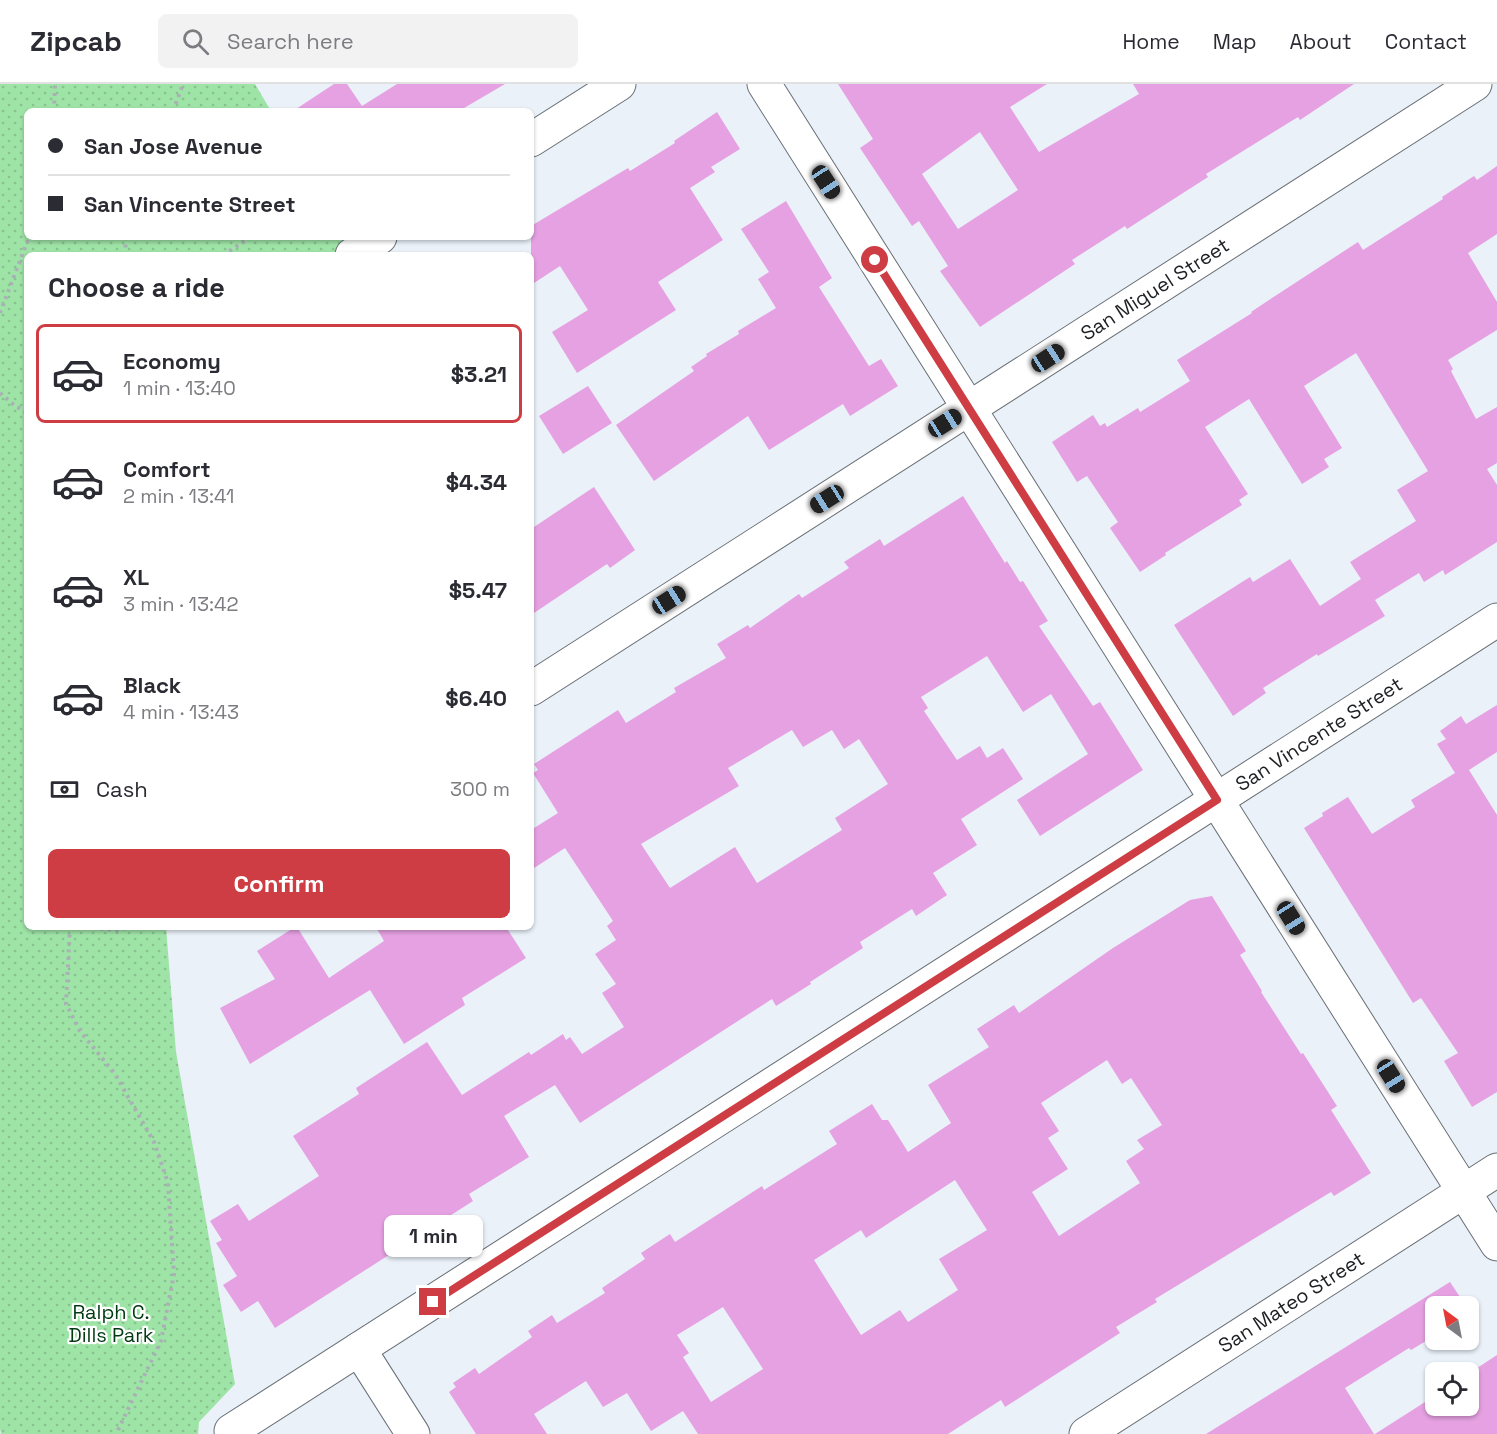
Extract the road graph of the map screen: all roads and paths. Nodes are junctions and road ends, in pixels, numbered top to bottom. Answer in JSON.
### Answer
{"nodes":[{"id":1,"x":55,"y":84,"type":"edge"},
{"id":2,"x":183,"y":84,"type":"edge"},
{"id":3,"x":619,"y":84,"type":"edge"},
{"id":4,"x":764,"y":84,"type":"edge"},
{"id":5,"x":1475,"y":84,"type":"edge"},
{"id":6,"x":54,"y":108,"type":"edge"},
{"id":7,"x":174,"y":108,"type":"edge"},
{"id":8,"x":534,"y":138,"type":"edge"},
{"id":9,"x":28,"y":240,"type":"edge"},
{"id":10,"x":246,"y":240,"type":"edge"},
{"id":11,"x":375,"y":240,"type":"edge"},
{"id":12,"x":228,"y":252,"type":"edge"},
{"id":13,"x":357,"y":252,"type":"edge"},
{"id":14,"x":0,"y":313,"type":"edge"},
{"id":15,"x":0,"y":393,"type":"edge"},
{"id":16,"x":969,"y":408,"type":"junction"},
{"id":17,"x":24,"y":411,"type":"edge"},
{"id":18,"x":1497,"y":620,"type":"edge"},
{"id":19,"x":534,"y":687,"type":"edge"},
{"id":20,"x":1217,"y":800,"type":"junction"},
{"id":21,"x":70,"y":930,"type":"edge"},
{"id":22,"x":1497,"y":1170,"type":"edge"},
{"id":23,"x":1464,"y":1191,"type":"junction"},
{"id":24,"x":1497,"y":1244,"type":"edge"},
{"id":25,"x":359,"y":1349,"type":"junction"},
{"id":26,"x":231,"y":1431,"type":"dead end"},
{"id":27,"x":116,"y":1434,"type":"edge"},
{"id":28,"x":413,"y":1434,"type":"edge"},
{"id":29,"x":1086,"y":1434,"type":"edge"}],
"edges":[{"from":1,"to":6,"type":"path"},
{"from":2,"to":7,"type":"path"},
{"from":3,"to":8,"type":"street"},
{"from":4,"to":16,"type":"street"},
{"from":5,"to":16,"type":"street","name":"San Miguel Street"},
{"from":9,"to":14,"type":"path"},
{"from":10,"to":12,"type":"path"},
{"from":11,"to":13,"type":"street"},
{"from":15,"to":17,"type":"path"},
{"from":16,"to":19,"type":"street","name":"San Miguel Street"},
{"from":16,"to":20,"type":"street"},
{"from":18,"to":20,"type":"street","name":"San Vincente Street"},
{"from":20,"to":23,"type":"street"},
{"from":20,"to":25,"type":"street","name":"San Vincente Street"},
{"from":21,"to":27,"type":"path"},
{"from":22,"to":23,"type":"street","name":"San Mateo Street"},
{"from":23,"to":24,"type":"street"},
{"from":23,"to":29,"type":"street","name":"San Mateo Street"},
{"from":25,"to":26,"type":"street","name":"San Vincente Street"},
{"from":25,"to":28,"type":"street"}]}
